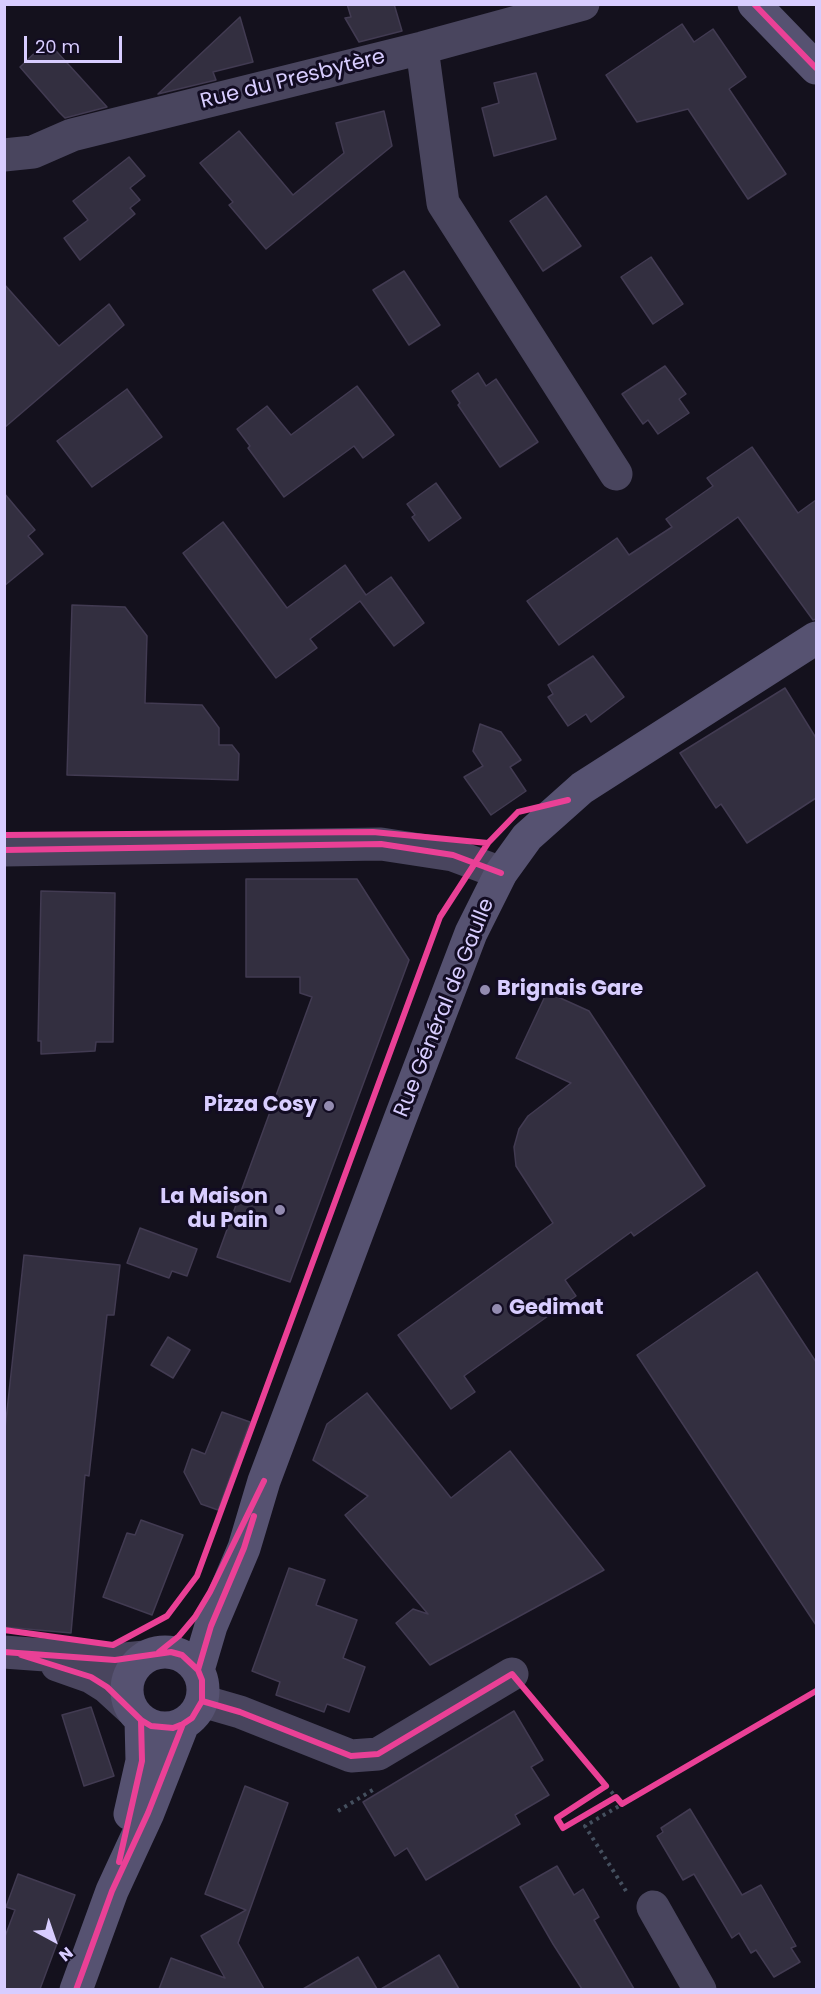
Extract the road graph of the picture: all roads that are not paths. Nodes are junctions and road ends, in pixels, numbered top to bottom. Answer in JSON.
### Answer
{"nodes":[{"id":1,"x":583,"y":4,"type":"edge"},
{"id":2,"x":756,"y":5,"type":"edge"},
{"id":3,"x":422,"y":48,"type":"junction"},
{"id":4,"x":816,"y":68,"type":"edge"},
{"id":5,"x":4,"y":155,"type":"edge"},
{"id":6,"x":616,"y":474,"type":"dead end"},
{"id":7,"x":816,"y":638,"type":"edge"},
{"id":8,"x":4,"y":850,"type":"edge"},
{"id":9,"x":501,"y":873,"type":"junction"},
{"id":10,"x":264,"y":1481,"type":"junction"},
{"id":11,"x":13,"y":1653,"type":"edge"},
{"id":12,"x":152,"y":1654,"type":"junction"},
{"id":13,"x":512,"y":1674,"type":"road end"},
{"id":14,"x":195,"y":1698,"type":"junction"},
{"id":15,"x":136,"y":1714,"type":"junction"},
{"id":16,"x":112,"y":1891,"type":"junction"},
{"id":17,"x":653,"y":1907,"type":"road end"},
{"id":18,"x":76,"y":1989,"type":"edge"},
{"id":19,"x":700,"y":1989,"type":"edge"}],
"edges":[{"from":1,"to":3,"type":"street","name":"Rue du Presbytère"},
{"from":2,"to":4,"type":"main road"},
{"from":3,"to":5,"type":"street","name":"Rue du Presbytère"},
{"from":3,"to":6,"type":"street"},
{"from":7,"to":9,"type":"main road","name":"Rue Général de Gaulle"},
{"from":8,"to":9,"type":"street"},
{"from":9,"to":10,"type":"main road","name":"Rue Général de Gaulle"},
{"from":10,"to":12,"type":"main road","name":"Rue Général de Gaulle"},
{"from":10,"to":14,"type":"main road","name":"Rue Général de Gaulle"},
{"from":11,"to":12,"type":"street"},
{"from":11,"to":15,"type":"street"},
{"from":12,"to":14,"type":"main road"},
{"from":12,"to":15,"type":"main road"},
{"from":13,"to":14,"type":"street"},
{"from":14,"to":15,"type":"main road"},
{"from":14,"to":16,"type":"main road","name":"Rue Général de Gaulle"},
{"from":15,"to":16,"type":"main road","name":"Rue Général de Gaulle"},
{"from":16,"to":18,"type":"main road","name":"Rue Général de Gaulle"},
{"from":17,"to":19,"type":"street"}]}
